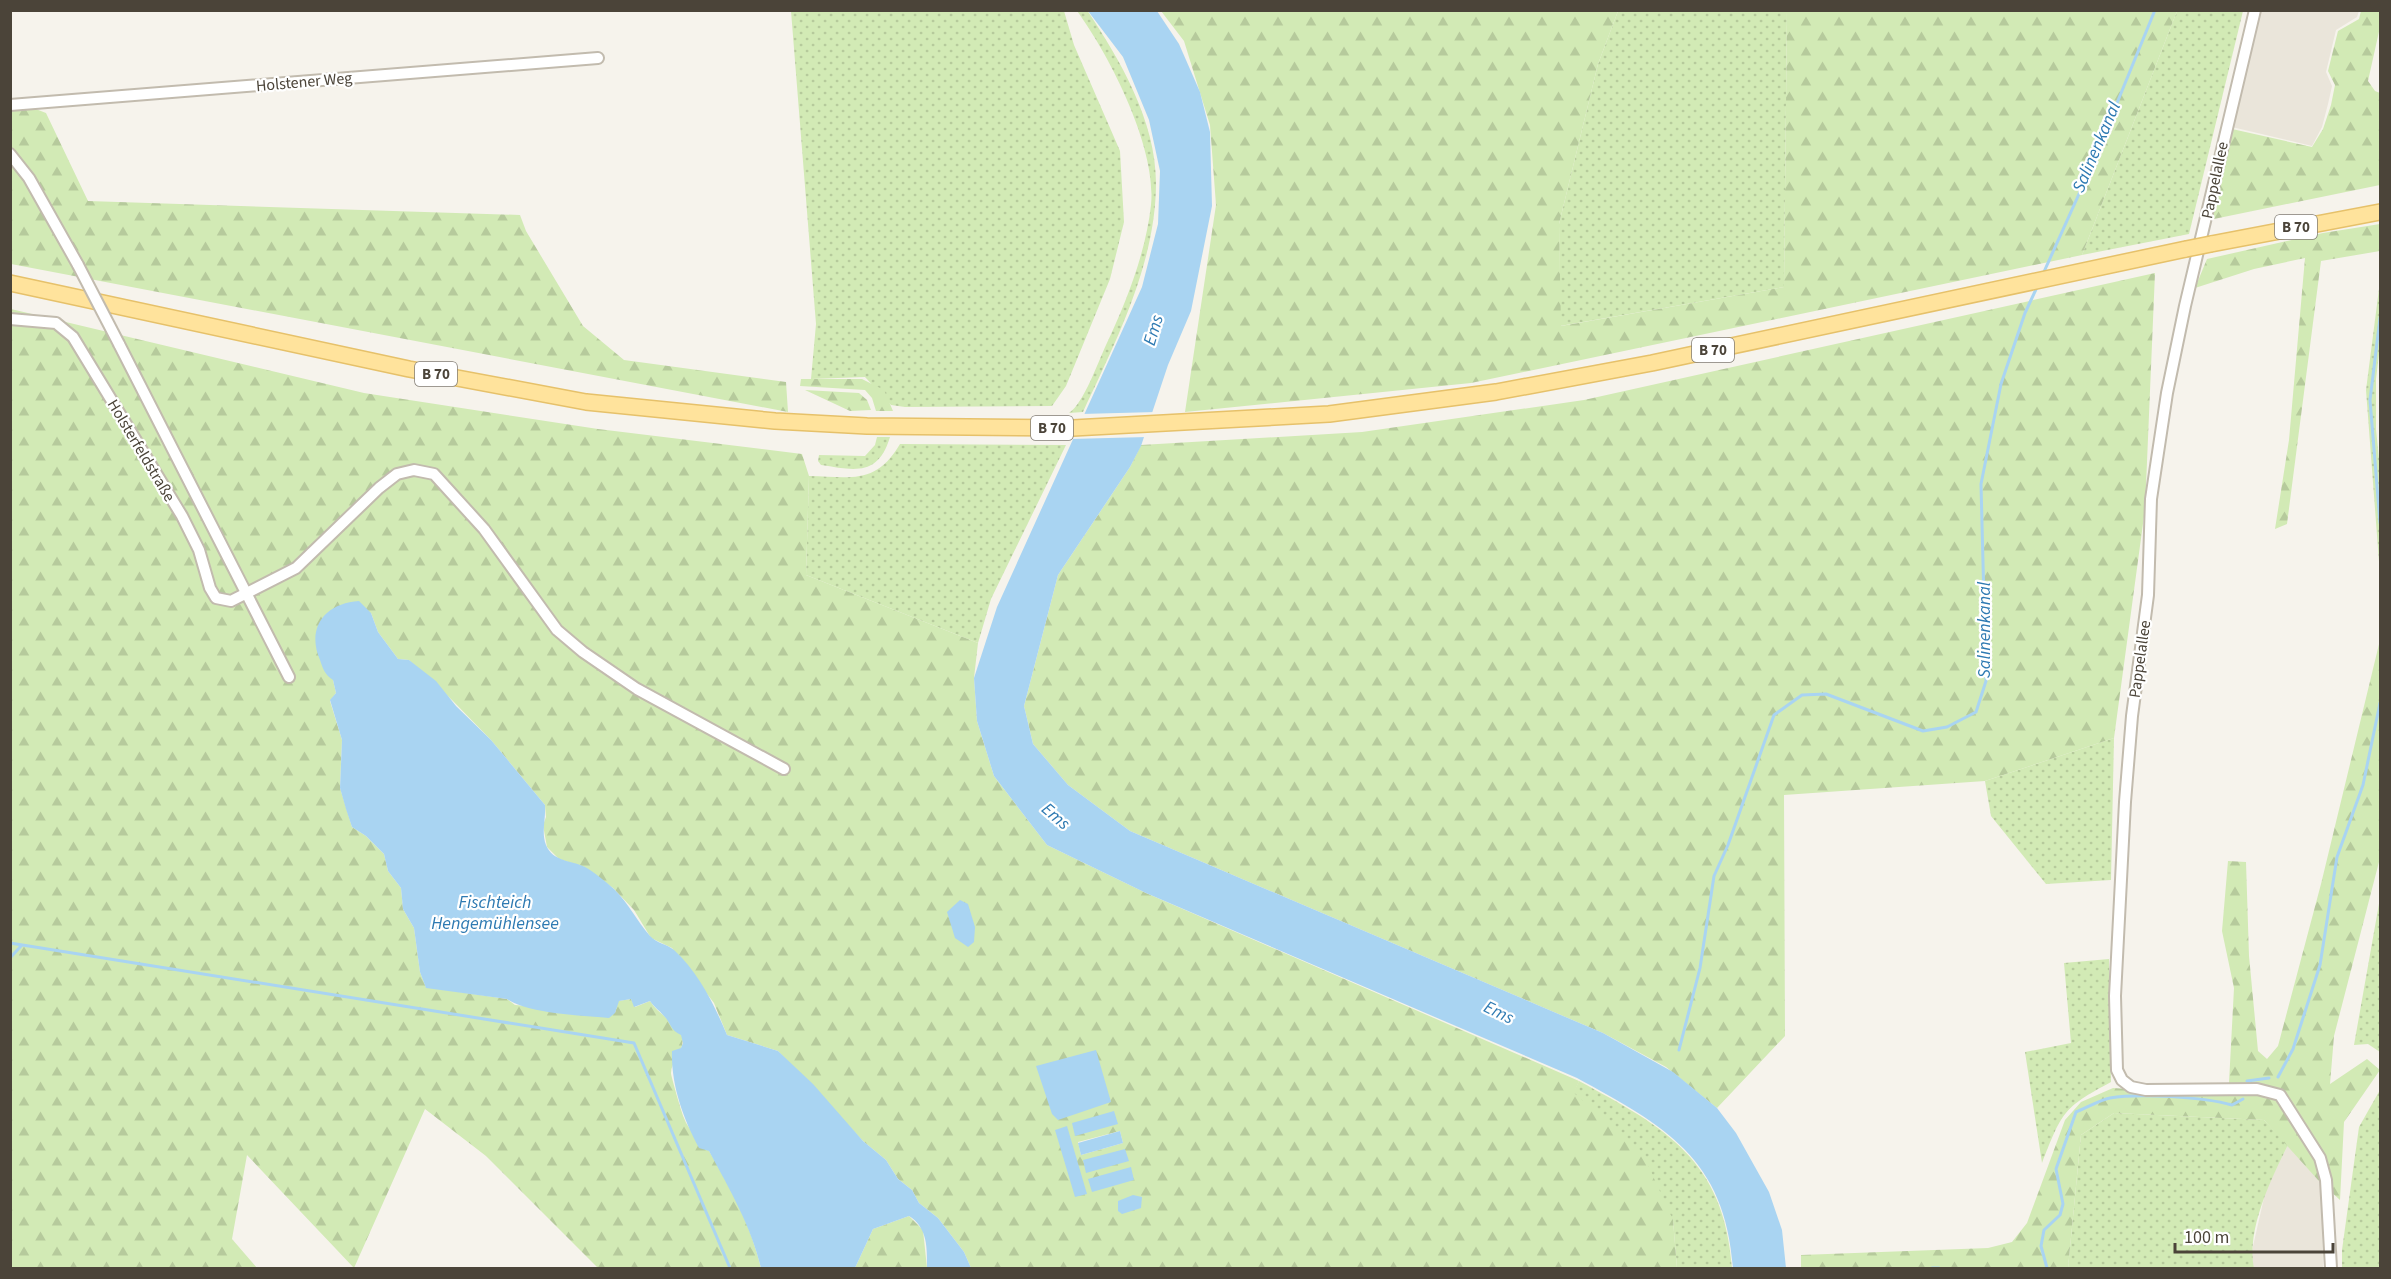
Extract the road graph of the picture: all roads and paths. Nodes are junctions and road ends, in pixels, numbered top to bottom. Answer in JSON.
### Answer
{"nodes":[{"id":1,"x":2255,"y":10,"type":"edge"},
{"id":2,"x":598,"y":58,"type":"dead end"},
{"id":3,"x":10,"y":105,"type":"edge"},
{"id":4,"x":10,"y":154,"type":"edge"},
{"id":5,"x":2380,"y":212,"type":"edge"},
{"id":6,"x":10,"y":283,"type":"edge"},
{"id":7,"x":10,"y":318,"type":"edge"},
{"id":8,"x":248,"y":594,"type":"junction"},
{"id":9,"x":289,"y":676,"type":"dead end"},
{"id":10,"x":784,"y":769,"type":"dead end"},
{"id":11,"x":2331,"y":1269,"type":"edge"}],
"edges":[{"from":1,"to":11,"type":"street","name":"Pappelallee"},
{"from":2,"to":3,"type":"street","name":"Holstener Weg"},
{"from":4,"to":8,"type":"street","bridge":true},
{"from":5,"to":6,"type":"main road","number":"B 70","bridge":true},
{"from":7,"to":8,"type":"street","name":"Holsterfeldstraße"},
{"from":8,"to":9,"type":"street"},
{"from":8,"to":10,"type":"street"}]}
